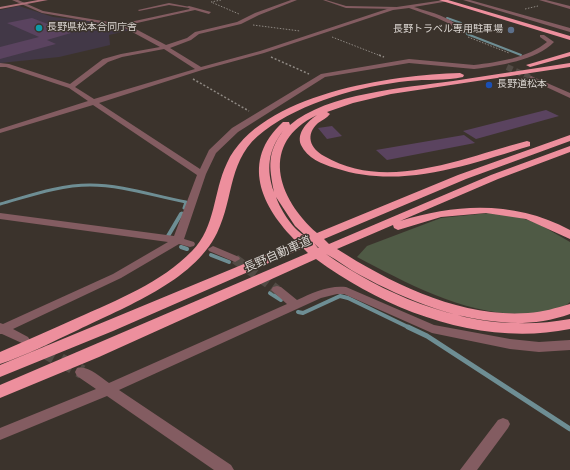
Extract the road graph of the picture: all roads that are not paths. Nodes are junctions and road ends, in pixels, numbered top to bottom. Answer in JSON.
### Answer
{"nodes":[{"id":1,"x":14,"y":0,"type":"edge"},
{"id":2,"x":46,"y":0,"type":"edge"},
{"id":3,"x":295,"y":0,"type":"edge"},
{"id":4,"x":324,"y":0,"type":"edge"},
{"id":5,"x":446,"y":0,"type":"edge"},
{"id":6,"x":455,"y":0,"type":"edge"},
{"id":7,"x":465,"y":0,"type":"edge"},
{"id":8,"x":541,"y":0,"type":"edge"},
{"id":9,"x":22,"y":4,"type":"junction"},
{"id":10,"x":0,"y":8,"type":"edge"},
{"id":11,"x":192,"y":8,"type":"junction"},
{"id":12,"x":398,"y":8,"type":"junction"},
{"id":13,"x":409,"y":8,"type":"junction"},
{"id":14,"x":570,"y":8,"type":"edge"},
{"id":15,"x":139,"y":10,"type":"dead end"},
{"id":16,"x":209,"y":14,"type":"dead end"},
{"id":17,"x":513,"y":21,"type":"junction"},
{"id":18,"x":122,"y":26,"type":"junction"},
{"id":19,"x":461,"y":32,"type":"road end"},
{"id":20,"x":568,"y":32,"type":"edge"},
{"id":21,"x":542,"y":36,"type":"dead end"},
{"id":22,"x":164,"y":47,"type":"junction"},
{"id":23,"x":562,"y":49,"type":"junction"},
{"id":24,"x":570,"y":54,"type":"edge"},
{"id":25,"x":498,"y":62,"type":"junction"},
{"id":26,"x":0,"y":65,"type":"edge"},
{"id":27,"x":570,"y":65,"type":"edge"},
{"id":28,"x":507,"y":67,"type":"tunnel mouth"},
{"id":29,"x":200,"y":69,"type":"junction"},
{"id":30,"x":570,"y":72,"type":"edge"},
{"id":31,"x":531,"y":78,"type":"tunnel mouth"},
{"id":32,"x":441,"y":84,"type":"junction"},
{"id":33,"x":71,"y":87,"type":"junction"},
{"id":34,"x":341,"y":92,"type":"junction"},
{"id":35,"x":570,"y":96,"type":"edge"},
{"id":36,"x":361,"y":97,"type":"junction"},
{"id":37,"x":94,"y":102,"type":"junction"},
{"id":38,"x":0,"y":131,"type":"edge"},
{"id":39,"x":570,"y":131,"type":"edge"},
{"id":40,"x":570,"y":138,"type":"edge"},
{"id":41,"x":570,"y":149,"type":"edge"},
{"id":42,"x":202,"y":174,"type":"junction"},
{"id":43,"x":0,"y":216,"type":"edge"},
{"id":44,"x":570,"y":235,"type":"edge"},
{"id":45,"x":178,"y":240,"type":"junction"},
{"id":46,"x":190,"y":244,"type":"dead end"},
{"id":47,"x":341,"y":246,"type":"junction"},
{"id":48,"x":213,"y":249,"type":"dead end"},
{"id":49,"x":235,"y":259,"type":"tunnel mouth"},
{"id":50,"x":277,"y":290,"type":"tunnel mouth"},
{"id":51,"x":296,"y":305,"type":"junction"},
{"id":52,"x":570,"y":309,"type":"edge"},
{"id":53,"x":570,"y":324,"type":"edge"},
{"id":54,"x":1,"y":328,"type":"edge"},
{"id":55,"x":24,"y":340,"type":"dead end"},
{"id":56,"x":570,"y":345,"type":"edge"},
{"id":57,"x":0,"y":358,"type":"edge"},
{"id":58,"x":0,"y":371,"type":"edge"},
{"id":59,"x":82,"y":372,"type":"tunnel mouth"},
{"id":60,"x":109,"y":389,"type":"junction"},
{"id":61,"x":0,"y":392,"type":"edge"},
{"id":62,"x":503,"y":424,"type":"dead end"},
{"id":63,"x":0,"y":434,"type":"edge"},
{"id":64,"x":226,"y":470,"type":"edge"},
{"id":65,"x":468,"y":470,"type":"edge"}],
"edges":[{"from":1,"to":9,"type":"street"},
{"from":2,"to":9,"type":"street"},
{"from":3,"to":22,"type":"street"},
{"from":4,"to":12,"type":"lane"},
{"from":5,"to":13,"type":"street"},
{"from":5,"to":17,"type":"highway"},
{"from":5,"to":20,"type":"highway"},
{"from":6,"to":20,"type":"highway"},
{"from":7,"to":20,"type":"street"},
{"from":8,"to":14,"type":"street"},
{"from":9,"to":10,"type":"street"},
{"from":9,"to":18,"type":"street"},
{"from":11,"to":15,"type":"lane"},
{"from":11,"to":16,"type":"street"},
{"from":11,"to":18,"type":"street"},
{"from":12,"to":13,"type":"street"},
{"from":12,"to":29,"type":"street"},
{"from":13,"to":19,"type":"street"},
{"from":17,"to":20,"type":"highway"},
{"from":17,"to":23,"type":"highway"},
{"from":18,"to":22,"type":"street"},
{"from":21,"to":25,"type":"street"},
{"from":22,"to":29,"type":"street"},
{"from":22,"to":33,"type":"street"},
{"from":23,"to":24,"type":"highway"},
{"from":23,"to":34,"type":"highway"},
{"from":25,"to":28,"type":"street"},
{"from":25,"to":42,"type":"street"},
{"from":26,"to":33,"type":"street"},
{"from":27,"to":32,"type":"highway"},
{"from":29,"to":37,"type":"street"},
{"from":30,"to":32,"type":"highway"},
{"from":31,"to":35,"type":"street"},
{"from":32,"to":36,"type":"highway"},
{"from":33,"to":37,"type":"street"},
{"from":34,"to":53,"type":"highway"},
{"from":34,"to":57,"type":"highway"},
{"from":36,"to":39,"type":"highway"},
{"from":36,"to":52,"type":"highway"},
{"from":37,"to":38,"type":"street"},
{"from":37,"to":42,"type":"street"},
{"from":40,"to":58,"type":"highway","name":"長野自動車道"},
{"from":41,"to":47,"type":"highway"},
{"from":42,"to":45,"type":"street"},
{"from":43,"to":45,"type":"street"},
{"from":44,"to":47,"type":"highway"},
{"from":45,"to":46,"type":"street"},
{"from":45,"to":54,"type":"street"},
{"from":47,"to":61,"type":"highway","name":"長野自動車道"},
{"from":48,"to":49,"type":"street"},
{"from":50,"to":51,"type":"street"},
{"from":51,"to":56,"type":"street"},
{"from":51,"to":60,"type":"street"},
{"from":54,"to":55,"type":"street"},
{"from":59,"to":60,"type":"street"},
{"from":60,"to":63,"type":"street"},
{"from":60,"to":64,"type":"street"},
{"from":62,"to":65,"type":"street"}]}
